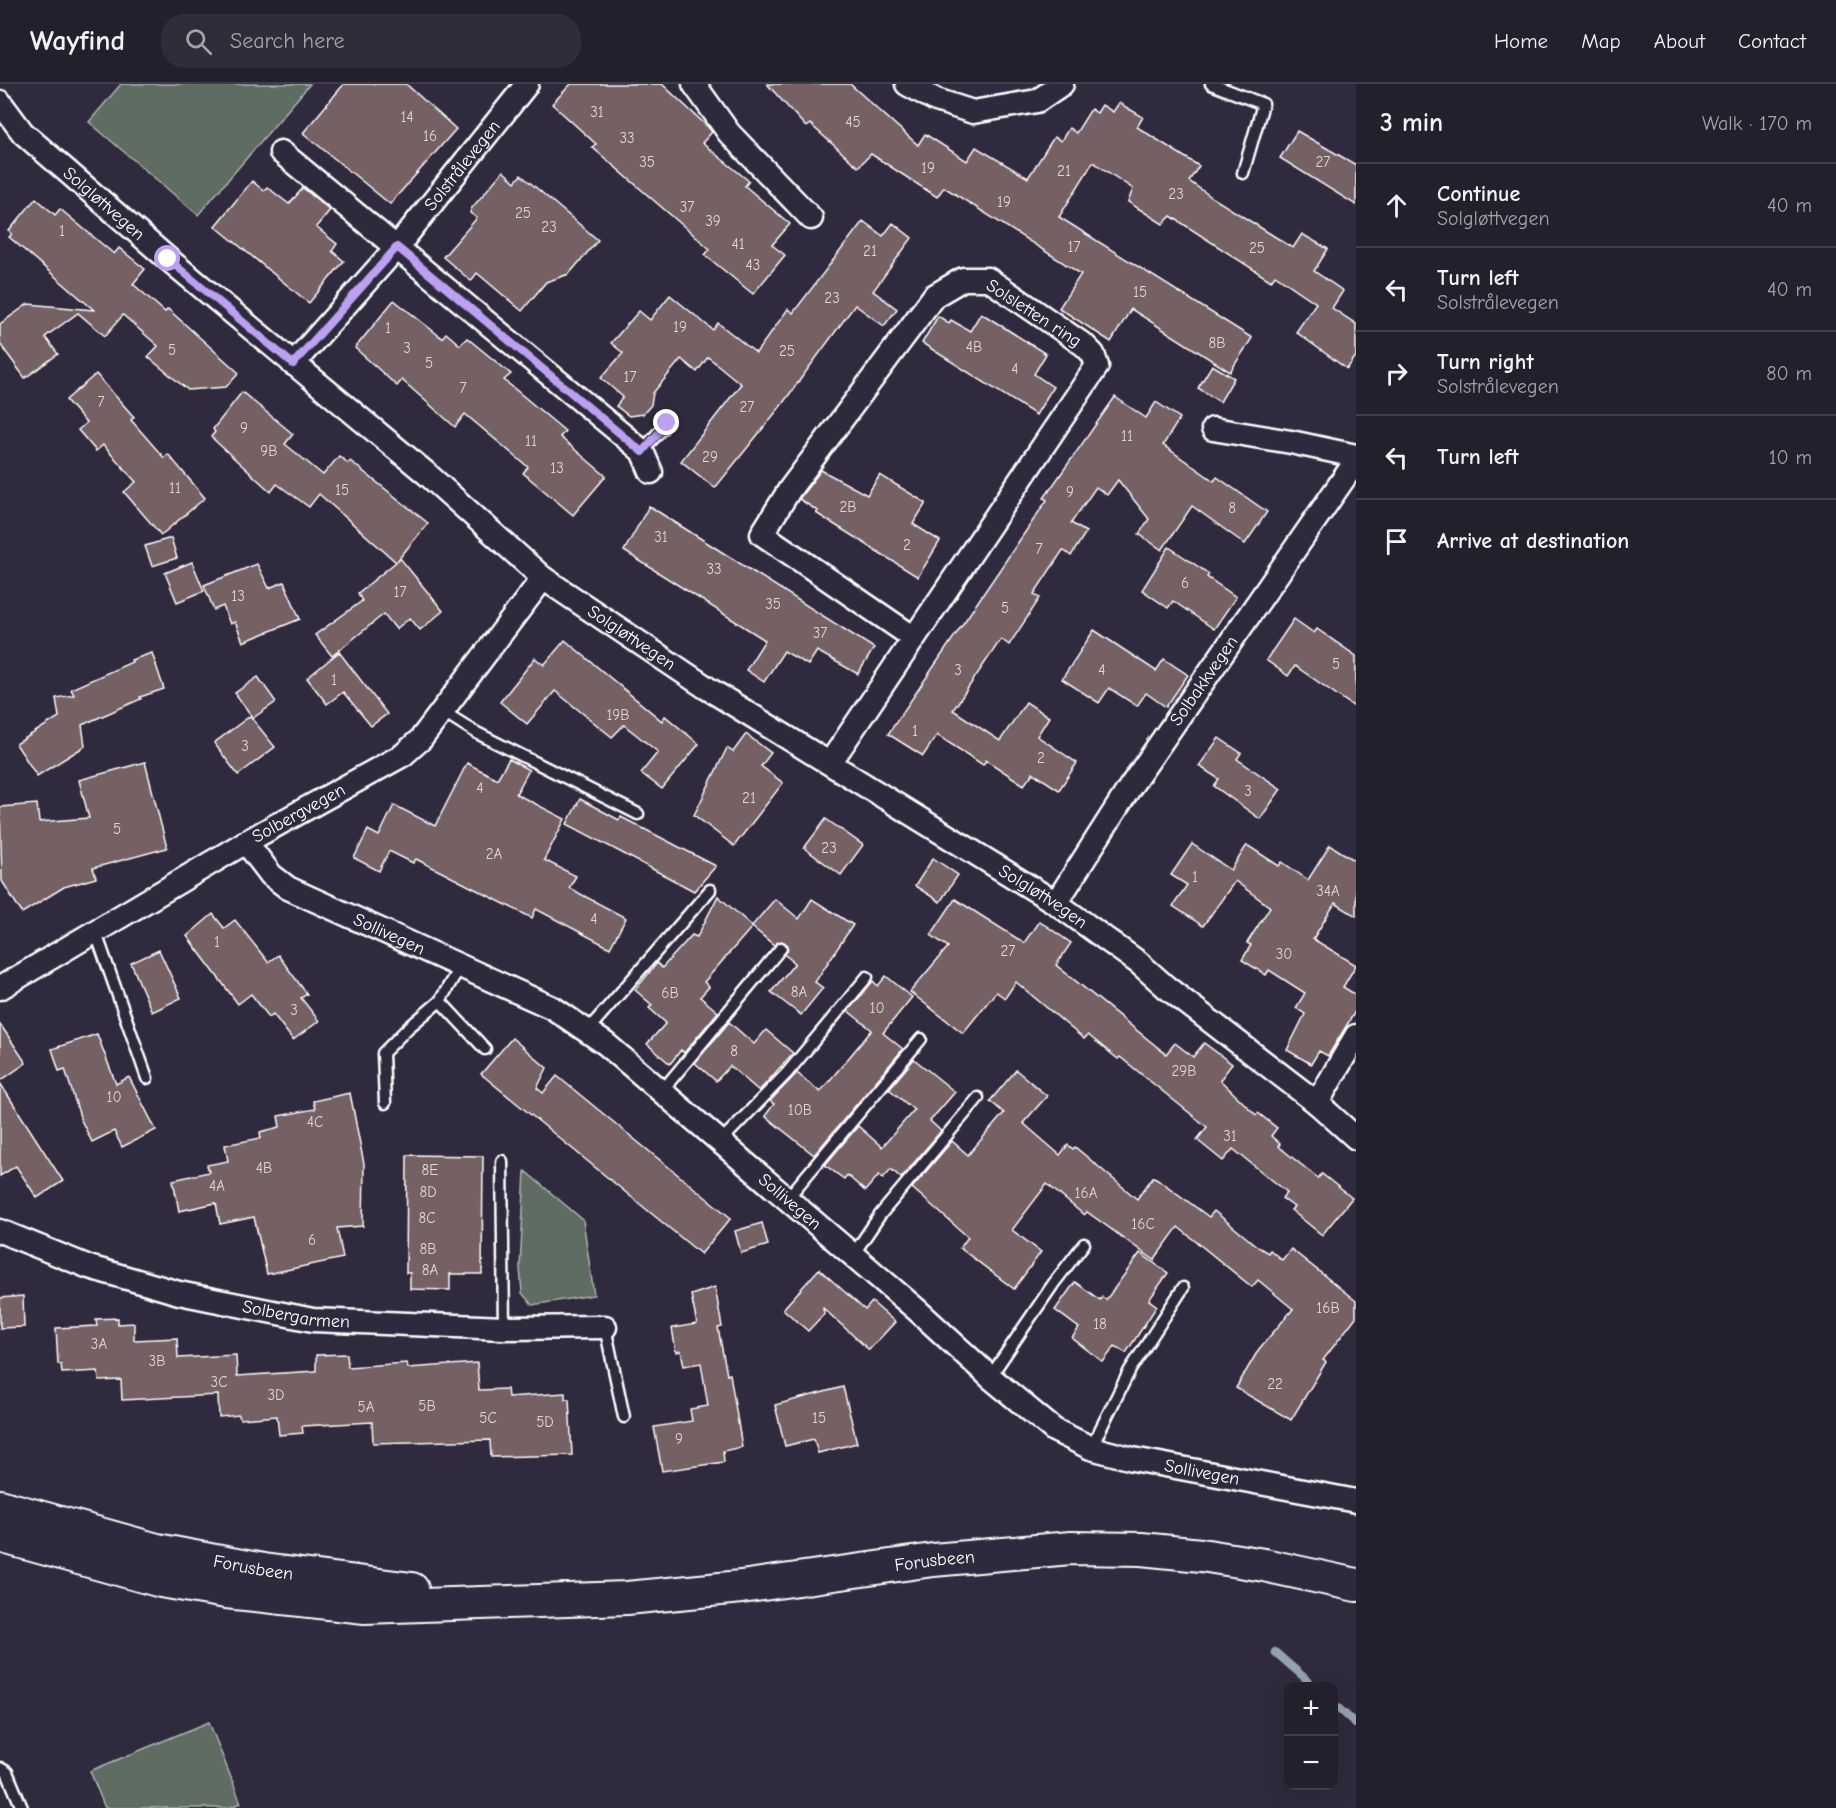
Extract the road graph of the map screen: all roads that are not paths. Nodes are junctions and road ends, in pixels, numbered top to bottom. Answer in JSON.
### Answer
{"nodes":[{"id":1,"x":527,"y":84,"type":"edge"},
{"id":2,"x":694,"y":84,"type":"edge"},
{"id":3,"x":907,"y":84,"type":"edge"},
{"id":4,"x":1062,"y":84,"type":"edge"},
{"id":5,"x":1210,"y":84,"type":"edge"},
{"id":6,"x":0,"y":102,"type":"edge"},
{"id":7,"x":281,"y":152,"type":"dead end"},
{"id":8,"x":1243,"y":173,"type":"dead end"},
{"id":9,"x":811,"y":218,"type":"dead end"},
{"id":10,"x":397,"y":247,"type":"junction"},
{"id":11,"x":293,"y":364,"type":"junction"},
{"id":12,"x":667,"y":423,"type":"dead end"},
{"id":13,"x":1213,"y":429,"type":"dead end"},
{"id":14,"x":642,"y":452,"type":"junction"},
{"id":15,"x":1356,"y":458,"type":"edge"},
{"id":16,"x":651,"y":472,"type":"dead end"},
{"id":17,"x":543,"y":578,"type":"junction"},
{"id":18,"x":914,"y":638,"type":"junction"},
{"id":19,"x":442,"y":711,"type":"junction"},
{"id":20,"x":830,"y":763,"type":"junction"},
{"id":21,"x":638,"y":814,"type":"dead end"},
{"id":22,"x":246,"y":842,"type":"junction"},
{"id":23,"x":710,"y":890,"type":"dead end"},
{"id":24,"x":1056,"y":903,"type":"junction"},
{"id":25,"x":96,"y":933,"type":"junction"},
{"id":26,"x":781,"y":948,"type":"dead end"},
{"id":27,"x":460,"y":966,"type":"junction"},
{"id":28,"x":867,"y":977,"type":"dead end"},
{"id":29,"x":0,"y":988,"type":"edge"},
{"id":30,"x":440,"y":1001,"type":"junction"},
{"id":31,"x":587,"y":1031,"type":"junction"},
{"id":32,"x":1356,"y":1036,"type":"edge"},
{"id":33,"x":921,"y":1039,"type":"dead end"},
{"id":34,"x":484,"y":1049,"type":"dead end"},
{"id":35,"x":147,"y":1078,"type":"dead end"},
{"id":36,"x":661,"y":1092,"type":"junction"},
{"id":37,"x":978,"y":1098,"type":"dead end"},
{"id":38,"x":385,"y":1103,"type":"dead end"},
{"id":39,"x":1317,"y":1103,"type":"junction"},
{"id":40,"x":1351,"y":1133,"type":"edge"},
{"id":41,"x":720,"y":1142,"type":"junction"},
{"id":42,"x":502,"y":1161,"type":"dead end"},
{"id":43,"x":786,"y":1200,"type":"junction"},
{"id":44,"x":0,"y":1232,"type":"edge"},
{"id":45,"x":1084,"y":1244,"type":"dead end"},
{"id":46,"x":853,"y":1255,"type":"junction"},
{"id":47,"x":1183,"y":1288,"type":"dead end"},
{"id":48,"x":604,"y":1327,"type":"joint"},
{"id":49,"x":504,"y":1328,"type":"junction"},
{"id":50,"x":990,"y":1377,"type":"junction"},
{"id":51,"x":624,"y":1417,"type":"dead end"},
{"id":52,"x":1091,"y":1448,"type":"junction"},
{"id":53,"x":1356,"y":1501,"type":"edge"},
{"id":54,"x":0,"y":1506,"type":"edge"},
{"id":55,"x":0,"y":1536,"type":"edge"},
{"id":56,"x":1356,"y":1585,"type":"edge"},
{"id":57,"x":511,"y":1600,"type":"junction"},
{"id":58,"x":0,"y":1768,"type":"edge"},
{"id":59,"x":22,"y":1808,"type":"edge"}],
"edges":[{"from":1,"to":10,"type":"street","name":"Solstrålevegen"},
{"from":2,"to":9,"type":"street"},
{"from":3,"to":4,"type":"street"},
{"from":5,"to":8,"type":"lane"},
{"from":6,"to":11,"type":"street","name":"Solgløttvegen"},
{"from":7,"to":10,"type":"street"},
{"from":10,"to":11,"type":"street","name":"Solstrålevegen"},
{"from":10,"to":14,"type":"street"},
{"from":11,"to":17,"type":"street","name":"Solgløttvegen"},
{"from":12,"to":14,"type":"lane"},
{"from":13,"to":15,"type":"street","name":"Solbakkvegen"},
{"from":14,"to":16,"type":"street"},
{"from":15,"to":24,"type":"street","name":"Solbakkvegen"},
{"from":17,"to":19,"type":"street","name":"Solbergvegen"},
{"from":17,"to":20,"type":"street","name":"Solgløttvegen"},
{"from":18,"to":18,"type":"street","name":"Solsletten ring"},
{"from":18,"to":20,"type":"street","name":"Solsletten ring"},
{"from":19,"to":21,"type":"lane"},
{"from":19,"to":22,"type":"street","name":"Solbergvegen"},
{"from":20,"to":24,"type":"street","name":"Solgløttvegen"},
{"from":22,"to":25,"type":"street","name":"Solbergvegen"},
{"from":22,"to":27,"type":"street","name":"Sollivegen"},
{"from":23,"to":31,"type":"lane"},
{"from":24,"to":39,"type":"street","name":"Solgløttvegen"},
{"from":25,"to":29,"type":"street","name":"Solbergvegen"},
{"from":25,"to":35,"type":"lane"},
{"from":26,"to":36,"type":"lane"},
{"from":27,"to":30,"type":"lane"},
{"from":27,"to":31,"type":"street","name":"Sollivegen"},
{"from":28,"to":41,"type":"lane"},
{"from":30,"to":34,"type":"lane"},
{"from":30,"to":38,"type":"lane"},
{"from":31,"to":36,"type":"street","name":"Sollivegen"},
{"from":32,"to":39,"type":"street"},
{"from":33,"to":43,"type":"lane"},
{"from":36,"to":41,"type":"street","name":"Sollivegen"},
{"from":37,"to":46,"type":"lane"},
{"from":39,"to":40,"type":"street","name":"Solgløttvegen"},
{"from":41,"to":43,"type":"street","name":"Sollivegen"},
{"from":42,"to":49,"type":"lane"},
{"from":43,"to":46,"type":"street","name":"Sollivegen"},
{"from":44,"to":49,"type":"street","name":"Solbergarmen"},
{"from":45,"to":50,"type":"lane"},
{"from":46,"to":50,"type":"street","name":"Sollivegen"},
{"from":47,"to":52,"type":"lane"},
{"from":48,"to":49,"type":"street","name":"Solbergarmen"},
{"from":48,"to":51,"type":"lane"},
{"from":50,"to":52,"type":"street","name":"Sollivegen"},
{"from":52,"to":53,"type":"street","name":"Sollivegen"},
{"from":54,"to":57,"type":"main road","name":"Forusbeen"},
{"from":55,"to":57,"type":"main road","name":"Forusbeen"},
{"from":56,"to":57,"type":"main road","name":"Forusbeen"},
{"from":58,"to":59,"type":"lane"}]}
